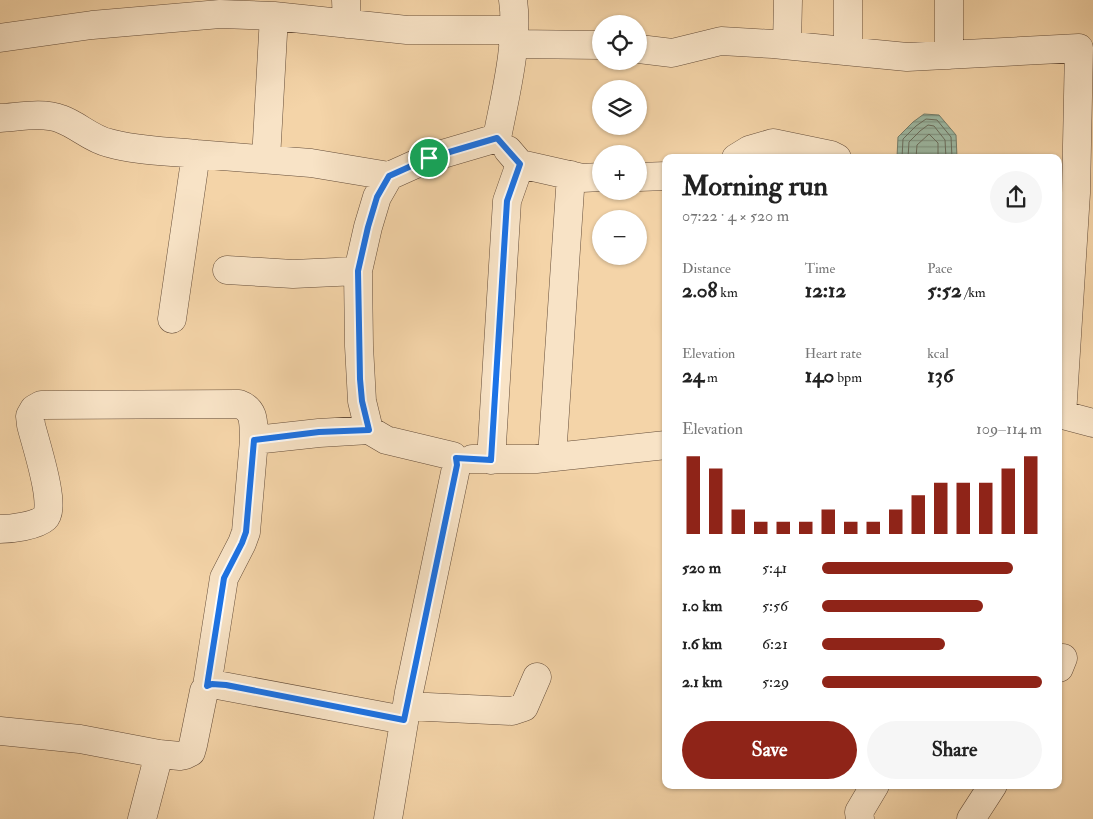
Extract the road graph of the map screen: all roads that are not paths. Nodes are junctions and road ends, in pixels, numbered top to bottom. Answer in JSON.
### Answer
{"nodes":[{"id":1,"x":513,"y":0,"type":"edge"},
{"id":2,"x":788,"y":0,"type":"edge"},
{"id":3,"x":848,"y":0,"type":"edge"},
{"id":4,"x":949,"y":0,"type":"edge"},
{"id":5,"x":220,"y":7,"type":"edge"},
{"id":6,"x":347,"y":12,"type":"edge"},
{"id":7,"x":274,"y":16,"type":"junction"},
{"id":8,"x":514,"y":37,"type":"junction"},
{"id":9,"x":0,"y":38,"type":"edge"},
{"id":10,"x":592,"y":44,"type":"edge"},
{"id":11,"x":787,"y":45,"type":"junction"},
{"id":12,"x":647,"y":50,"type":"edge"},
{"id":13,"x":848,"y":51,"type":"junction"},
{"id":14,"x":949,"y":55,"type":"junction"},
{"id":15,"x":0,"y":118,"type":"edge"},
{"id":16,"x":497,"y":138,"type":"junction"},
{"id":17,"x":196,"y":154,"type":"junction"},
{"id":18,"x":742,"y":154,"type":"edge"},
{"id":19,"x":831,"y":154,"type":"edge"},
{"id":20,"x":266,"y":160,"type":"junction"},
{"id":21,"x":520,"y":164,"type":"junction"},
{"id":22,"x":571,"y":175,"type":"junction"},
{"id":23,"x":389,"y":176,"type":"junction"},
{"id":24,"x":662,"y":176,"type":"edge"},
{"id":25,"x":592,"y":177,"type":"edge"},
{"id":26,"x":647,"y":177,"type":"edge"},
{"id":27,"x":1066,"y":233,"type":"edge"},
{"id":28,"x":227,"y":270,"type":"dead end"},
{"id":29,"x":358,"y":271,"type":"junction"},
{"id":30,"x":172,"y":319,"type":"dead end"},
{"id":31,"x":1062,"y":378,"type":"edge"},
{"id":32,"x":1062,"y":414,"type":"edge"},
{"id":33,"x":1093,"y":424,"type":"edge"},
{"id":34,"x":369,"y":430,"type":"junction"},
{"id":35,"x":254,"y":440,"type":"junction"},
{"id":36,"x":662,"y":445,"type":"edge"},
{"id":37,"x":456,"y":458,"type":"junction"},
{"id":38,"x":552,"y":458,"type":"junction"},
{"id":39,"x":491,"y":460,"type":"junction"},
{"id":40,"x":0,"y":529,"type":"edge"},
{"id":41,"x":538,"y":677,"type":"dead end"},
{"id":42,"x":207,"y":686,"type":"junction"},
{"id":43,"x":405,"y":713,"type":"junction"},
{"id":44,"x":0,"y":731,"type":"edge"},
{"id":45,"x":159,"y":754,"type":"junction"},
{"id":46,"x":873,"y":789,"type":"edge"},
{"id":47,"x":990,"y":789,"type":"edge"},
{"id":48,"x":142,"y":819,"type":"edge"},
{"id":49,"x":388,"y":819,"type":"edge"},
{"id":50,"x":860,"y":819,"type":"edge"},
{"id":51,"x":971,"y":819,"type":"edge"}],
"edges":[{"from":1,"to":8,"type":"street"},
{"from":2,"to":11,"type":"street"},
{"from":3,"to":13,"type":"street"},
{"from":4,"to":14,"type":"street"},
{"from":5,"to":7,"type":"street"},
{"from":5,"to":9,"type":"street"},
{"from":6,"to":7,"type":"street"},
{"from":6,"to":8,"type":"street"},
{"from":7,"to":20,"type":"street"},
{"from":8,"to":10,"type":"street"},
{"from":8,"to":16,"type":"street"},
{"from":11,"to":12,"type":"street"},
{"from":11,"to":13,"type":"street"},
{"from":13,"to":14,"type":"street"},
{"from":14,"to":27,"type":"street"},
{"from":15,"to":17,"type":"street"},
{"from":16,"to":21,"type":"street"},
{"from":16,"to":23,"type":"street"},
{"from":17,"to":20,"type":"street"},
{"from":17,"to":30,"type":"street"},
{"from":18,"to":19,"type":"street"},
{"from":20,"to":23,"type":"street"},
{"from":21,"to":22,"type":"street"},
{"from":21,"to":39,"type":"street"},
{"from":22,"to":25,"type":"street"},
{"from":22,"to":38,"type":"street"},
{"from":23,"to":29,"type":"street"},
{"from":24,"to":26,"type":"street"},
{"from":27,"to":31,"type":"street"},
{"from":28,"to":29,"type":"street"},
{"from":29,"to":34,"type":"street"},
{"from":32,"to":33,"type":"street"},
{"from":34,"to":35,"type":"street"},
{"from":34,"to":37,"type":"street"},
{"from":35,"to":40,"type":"street"},
{"from":35,"to":42,"type":"street"},
{"from":36,"to":38,"type":"street"},
{"from":37,"to":39,"type":"street"},
{"from":37,"to":43,"type":"street"},
{"from":38,"to":39,"type":"street"},
{"from":41,"to":43,"type":"street"},
{"from":42,"to":43,"type":"street"},
{"from":42,"to":45,"type":"street"},
{"from":43,"to":49,"type":"street"},
{"from":44,"to":45,"type":"street"},
{"from":45,"to":48,"type":"street"},
{"from":46,"to":50,"type":"street"},
{"from":47,"to":51,"type":"street"}]}
